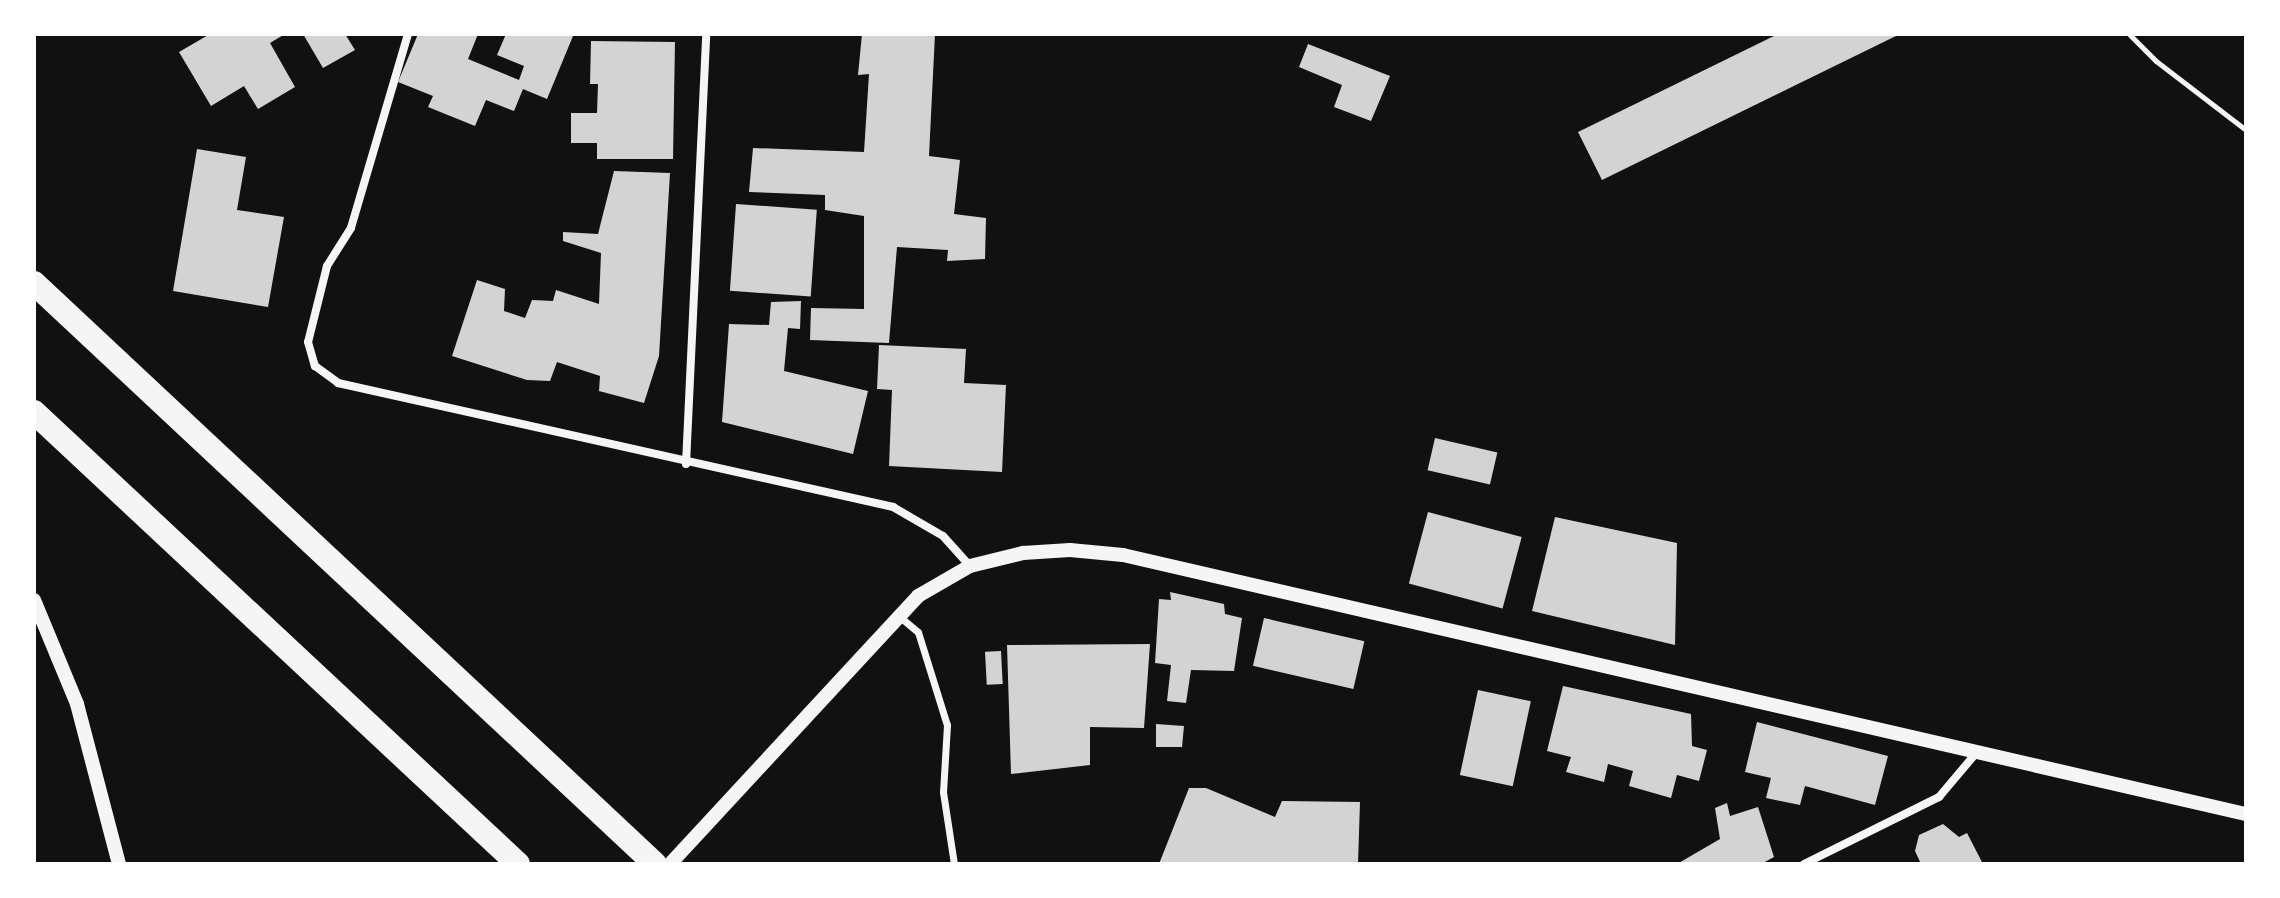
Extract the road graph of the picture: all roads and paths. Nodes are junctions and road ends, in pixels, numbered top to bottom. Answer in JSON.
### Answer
{"nodes":[{"id":1,"x":408,"y":34,"type":"edge"},
{"id":2,"x":706,"y":34,"type":"edge"},
{"id":3,"x":2129,"y":34,"type":"edge"},
{"id":4,"x":2246,"y":130,"type":"edge"},
{"id":5,"x":34,"y":283,"type":"edge"},
{"id":6,"x":34,"y":412,"type":"edge"},
{"id":7,"x":686,"y":464,"type":"junction"},
{"id":8,"x":970,"y":566,"type":"junction"},
{"id":9,"x":34,"y":600,"type":"edge"},
{"id":10,"x":898,"y":615,"type":"junction"},
{"id":11,"x":1977,"y":752,"type":"junction"},
{"id":12,"x":2246,"y":814,"type":"edge"},
{"id":13,"x":119,"y":864,"type":"edge"},
{"id":14,"x":518,"y":864,"type":"edge"},
{"id":15,"x":655,"y":864,"type":"edge"},
{"id":16,"x":670,"y":864,"type":"edge"},
{"id":17,"x":954,"y":864,"type":"edge"},
{"id":18,"x":1804,"y":864,"type":"edge"}],
"edges":[{"from":1,"to":7,"type":"street"},
{"from":2,"to":7,"type":"street"},
{"from":3,"to":4,"type":"path"},
{"from":5,"to":15,"type":"highway"},
{"from":6,"to":14,"type":"highway"},
{"from":7,"to":8,"type":"street"},
{"from":8,"to":10,"type":"street"},
{"from":8,"to":11,"type":"street"},
{"from":9,"to":13,"type":"street"},
{"from":10,"to":16,"type":"street"},
{"from":10,"to":17,"type":"street"},
{"from":11,"to":12,"type":"street"},
{"from":11,"to":18,"type":"street"}]}
